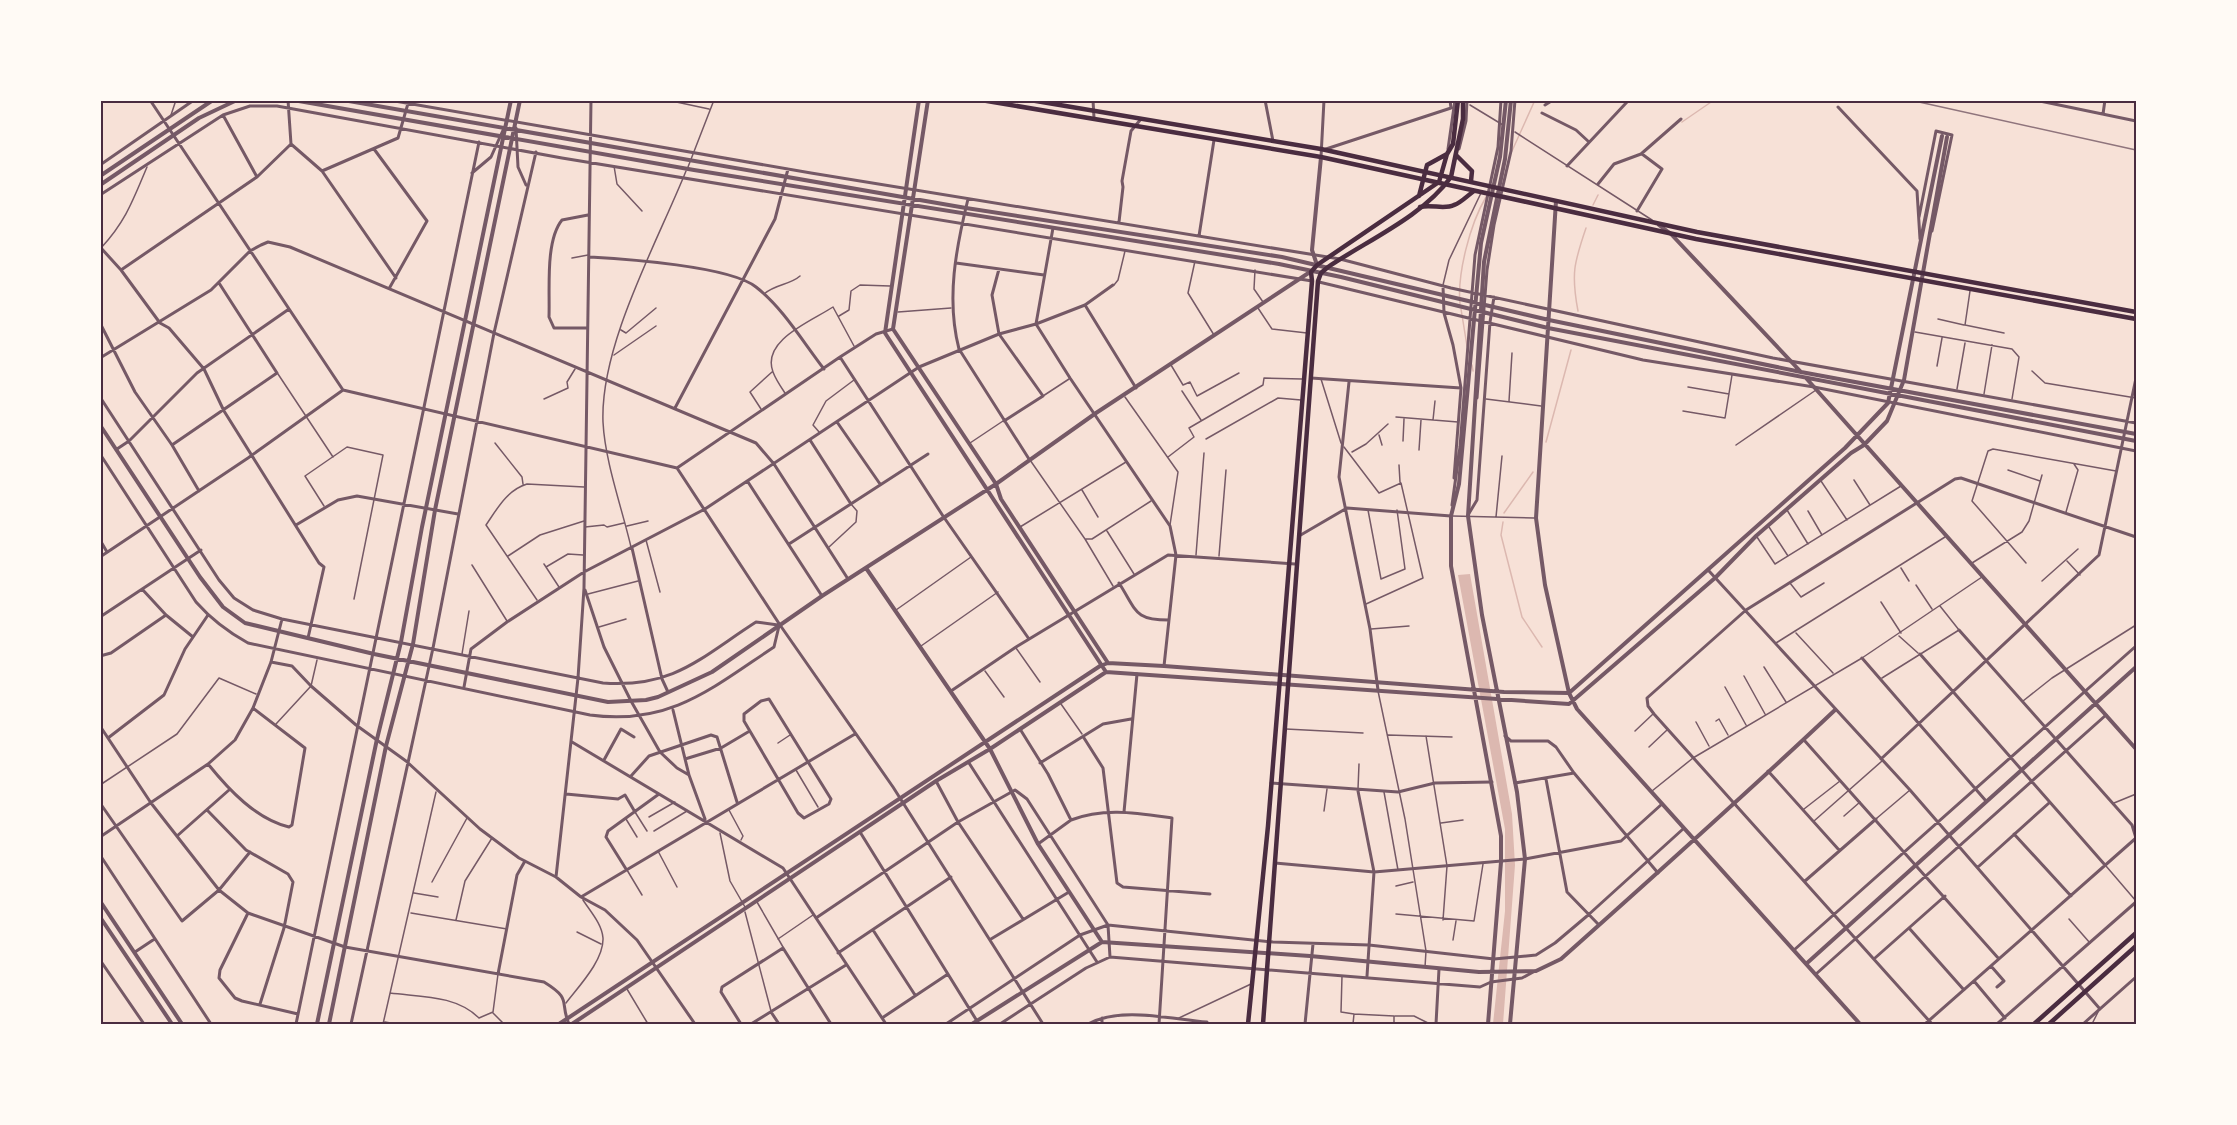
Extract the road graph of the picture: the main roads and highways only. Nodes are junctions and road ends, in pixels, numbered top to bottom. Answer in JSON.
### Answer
{"nodes":[{"id":1,"x":981,"y":100,"type":"edge"},
{"id":2,"x":1030,"y":100,"type":"edge"},
{"id":3,"x":1456,"y":100,"type":"edge"},
{"id":4,"x":1465,"y":100,"type":"edge"},
{"id":5,"x":1455,"y":145,"type":"junction"},
{"id":6,"x":1447,"y":154,"type":"junction"},
{"id":7,"x":1456,"y":155,"type":"junction"},
{"id":8,"x":1425,"y":171,"type":"junction"},
{"id":9,"x":1443,"y":174,"type":"junction"},
{"id":10,"x":1451,"y":177,"type":"junction"},
{"id":11,"x":1423,"y":178,"type":"junction"},
{"id":12,"x":1471,"y":181,"type":"junction"},
{"id":13,"x":1438,"y":182,"type":"junction"},
{"id":14,"x":1447,"y":184,"type":"junction"},
{"id":15,"x":1474,"y":190,"type":"junction"},
{"id":16,"x":1495,"y":191,"type":"junction"},
{"id":17,"x":1419,"y":196,"type":"junction"},
{"id":18,"x":1420,"y":207,"type":"junction"},
{"id":19,"x":1315,"y":281,"type":"junction"},
{"id":20,"x":2136,"y":312,"type":"edge"},
{"id":21,"x":2136,"y":319,"type":"edge"},
{"id":22,"x":1306,"y":378,"type":"junction"},
{"id":23,"x":2136,"y":933,"type":"edge"},
{"id":24,"x":2136,"y":946,"type":"edge"},
{"id":25,"x":1248,"y":1024,"type":"edge"},
{"id":26,"x":1263,"y":1024,"type":"edge"},
{"id":27,"x":2034,"y":1024,"type":"edge"},
{"id":28,"x":2049,"y":1024,"type":"edge"}],
"edges":[{"from":1,"to":11,"type":"main road"},
{"from":2,"to":8,"type":"main road"},
{"from":3,"to":5,"type":"main road"},
{"from":4,"to":5,"type":"main road"},
{"from":5,"to":6,"type":"main road"},
{"from":5,"to":7,"type":"main road"},
{"from":6,"to":8,"type":"main road"},
{"from":6,"to":9,"type":"main road"},
{"from":7,"to":10,"type":"main road"},
{"from":7,"to":12,"type":"main road"},
{"from":8,"to":9,"type":"main road"},
{"from":8,"to":11,"type":"main road"},
{"from":9,"to":10,"type":"main road"},
{"from":9,"to":13,"type":"main road"},
{"from":10,"to":12,"type":"main road"},
{"from":10,"to":14,"type":"main road"},
{"from":11,"to":13,"type":"main road"},
{"from":11,"to":17,"type":"main road"},
{"from":12,"to":16,"type":"main road"},
{"from":13,"to":14,"type":"main road"},
{"from":13,"to":17,"type":"main road"},
{"from":14,"to":15,"type":"main road"},
{"from":14,"to":18,"type":"main road"},
{"from":15,"to":16,"type":"main road"},
{"from":15,"to":18,"type":"main road"},
{"from":16,"to":20,"type":"main road"},
{"from":16,"to":21,"type":"main road"},
{"from":17,"to":19,"type":"main road"},
{"from":18,"to":19,"type":"main road"},
{"from":19,"to":22,"type":"main road"},
{"from":19,"to":22,"type":"main road"},
{"from":22,"to":25,"type":"main road"},
{"from":22,"to":26,"type":"main road"},
{"from":23,"to":27,"type":"main road"},
{"from":24,"to":28,"type":"main road"}]}
